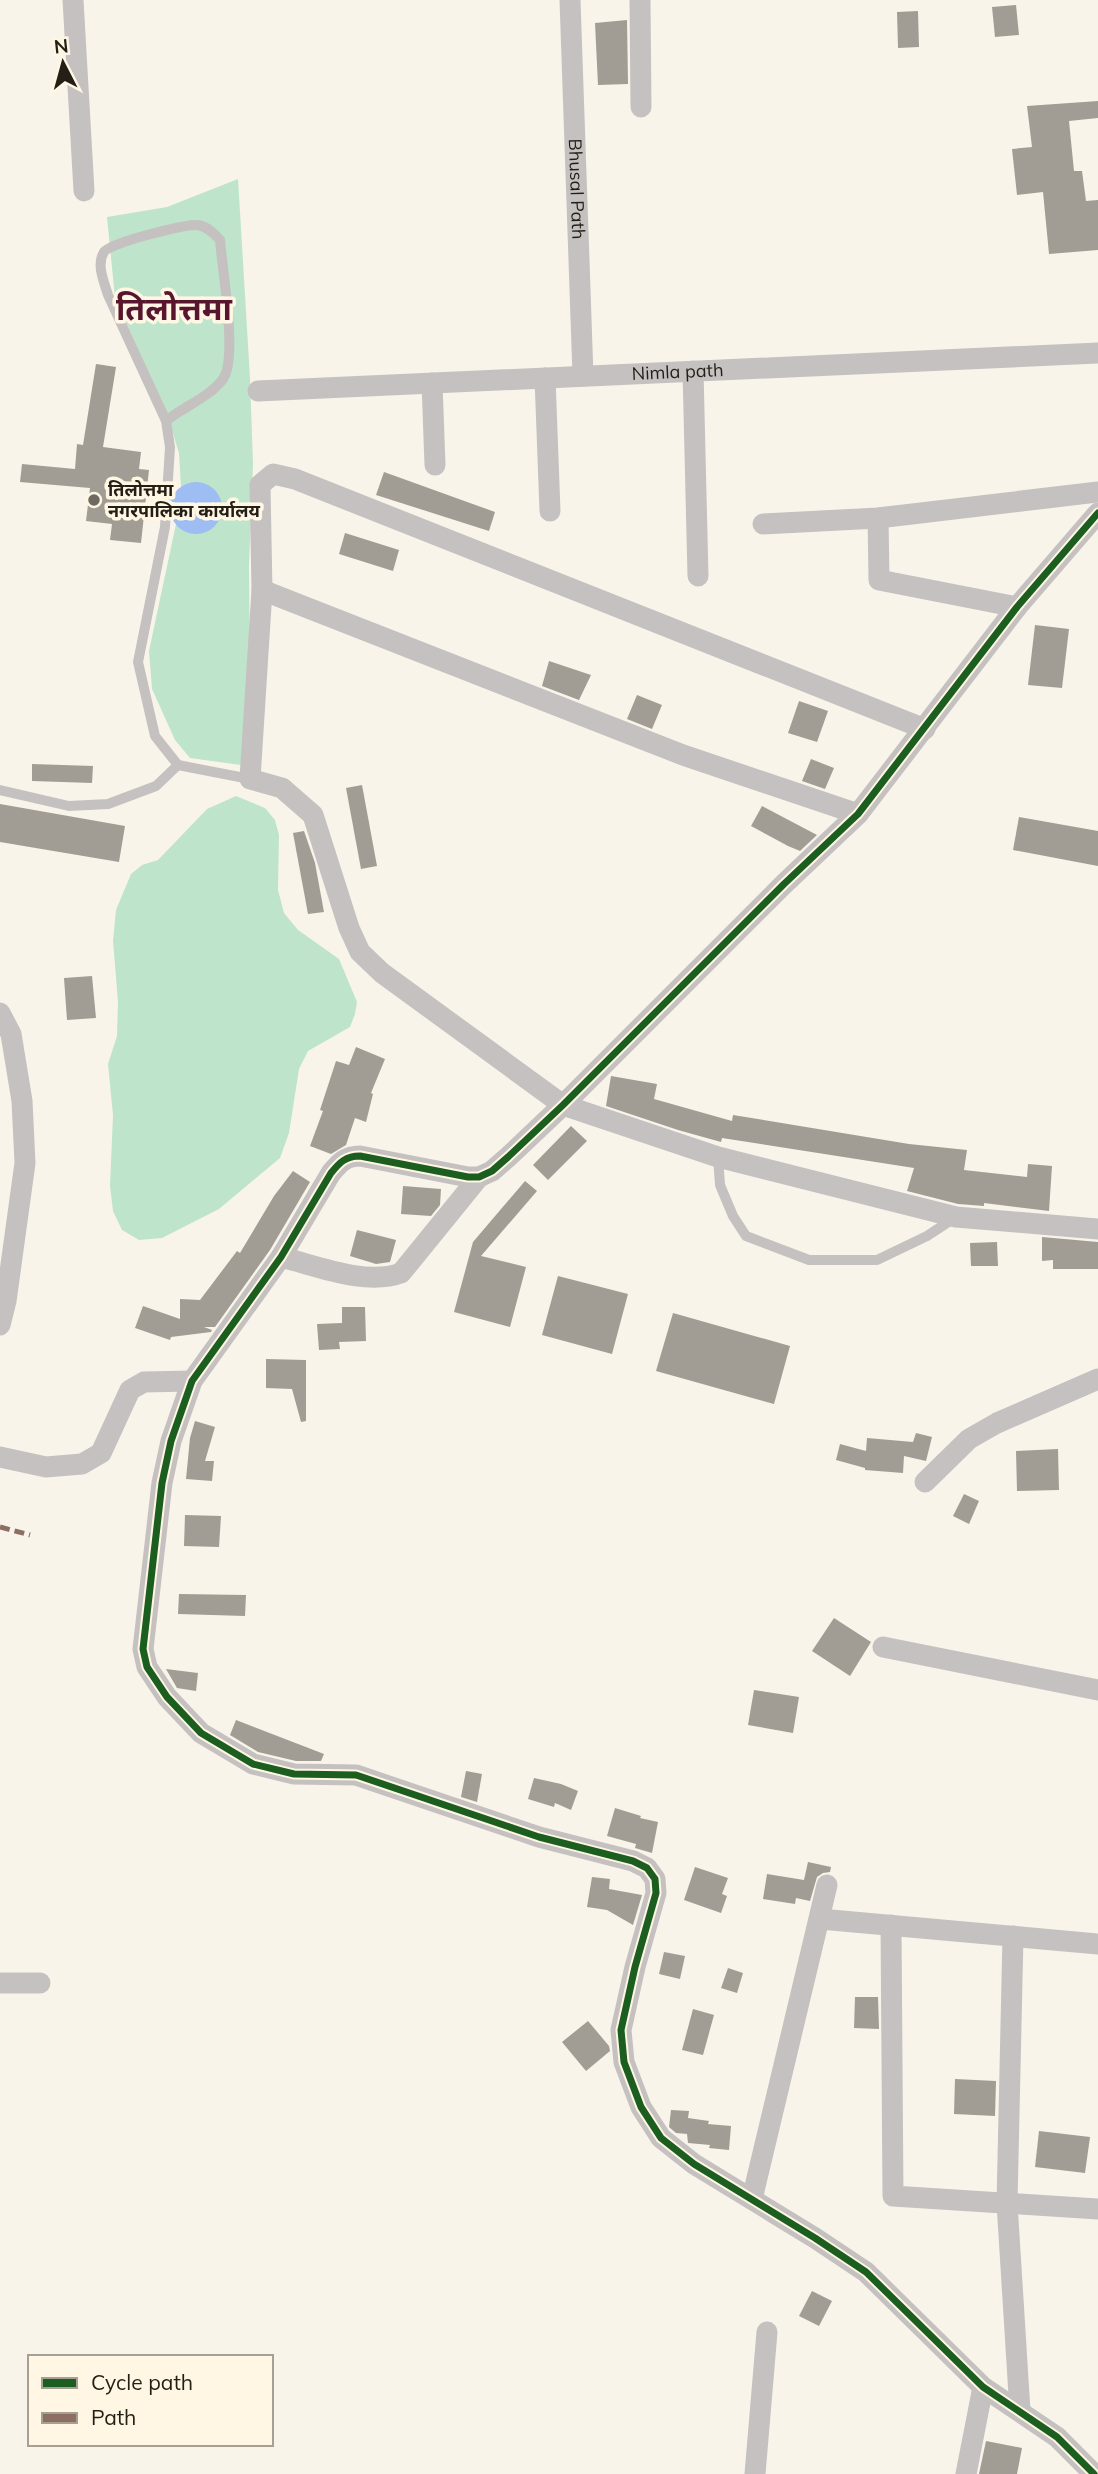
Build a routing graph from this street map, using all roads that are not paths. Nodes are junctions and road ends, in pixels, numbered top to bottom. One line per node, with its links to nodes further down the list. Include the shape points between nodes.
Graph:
1 (74, 0): 5 (street)
2 (570, 0): 8 (street, Bhusal Path)
3 (639, 0): 4 (street)
4 (641, 107)
5 (84, 191)
6 (1098, 353): 7 (street, Nimla path)
7 (693, 371): 8 (street, Nimla path); 19 (street)
8 (583, 376): 9 (street, Nimla path)
9 (545, 378): 10 (street, Nimla path); 15 (street)
10 (432, 383): 11 (street, Nimla path); 13 (street)
11 (258, 391)
12 (166, 421): 12 (lane, via 214,388 228,369 220,240 196,225 120,243 106,248 102,255 108,295); 23 (lane, via 170,447 165,527 138,662 155,736)
13 (435, 465)
14 (1098, 492): 17 (street)
15 (550, 511)
16 (1098, 513): 21 (street)
17 (878, 518): 18 (street); 21 (street, via 879,580)
18 (763, 524)
19 (698, 576)
20 (262, 590): 22 (street, via 260,485 272,474 295,479); 24 (street); 26 (street, via 682,755)
21 (1017, 607): 22 (street)
22 (925, 729): 26 (street)
23 (178, 765): 24 (lane); 25 (lane, via 156,786 108,804 69,806)
24 (250, 779): 28 (street, via 282,788 313,815 360,952 382,974)
25 (0, 790)
26 (858, 814): 28 (street)
27 (0, 1013): 34 (street, via 11,1034 22,1101 25,1163)
28 (564, 1105): 29 (street); 30 (street, via 500,1164)
29 (718, 1157): 31 (street); 31 (lane, via 720,1185 746,1236 809,1260 877,1260)
30 (479, 1177): 33 (street, via 401,1273 369,1279); 33 (street, via 351,1156 331,1172)
31 (956, 1217): 32 (street)
32 (1098, 1229)
33 (281, 1256): 36 (street)
34 (0, 1325)
35 (1098, 1379): 38 (street, via 969,1438)
36 (192, 1381): 37 (street, via 144,1382 130,1390 101,1453 82,1464 46,1467); 48 (street, via 171,1441 154,1546 143,1649 146,1667 155,1681 201,1733 253,1764 294,1774 356,1775 539,1838 647,1868 655,1879 656,1893 621,2030 624,2062 641,2107 662,2138 694,2164)
37 (0, 1457)
38 (925, 1482)
39 (883, 1647): 40 (street)
40 (1098, 1690)
41 (827, 1885): 42 (street)
42 (820, 1919): 43 (street); 48 (street)
43 (891, 1925): 44 (street); 49 (street, via 893,2196)
44 (1013, 1936): 45 (street); 49 (street)
45 (1098, 1944)
46 (0, 1983): 47 (street)
47 (40, 1983)
48 (752, 2199): 52 (street, via 866,2272)
49 (1007, 2203): 50 (street); 53 (street)
50 (1098, 2209)
51 (767, 2332): 54 (street)
52 (983, 2387): 53 (street); 55 (street)
53 (1020, 2411): 56 (street)
54 (755, 2474)
55 (966, 2474)
56 (1094, 2474)

